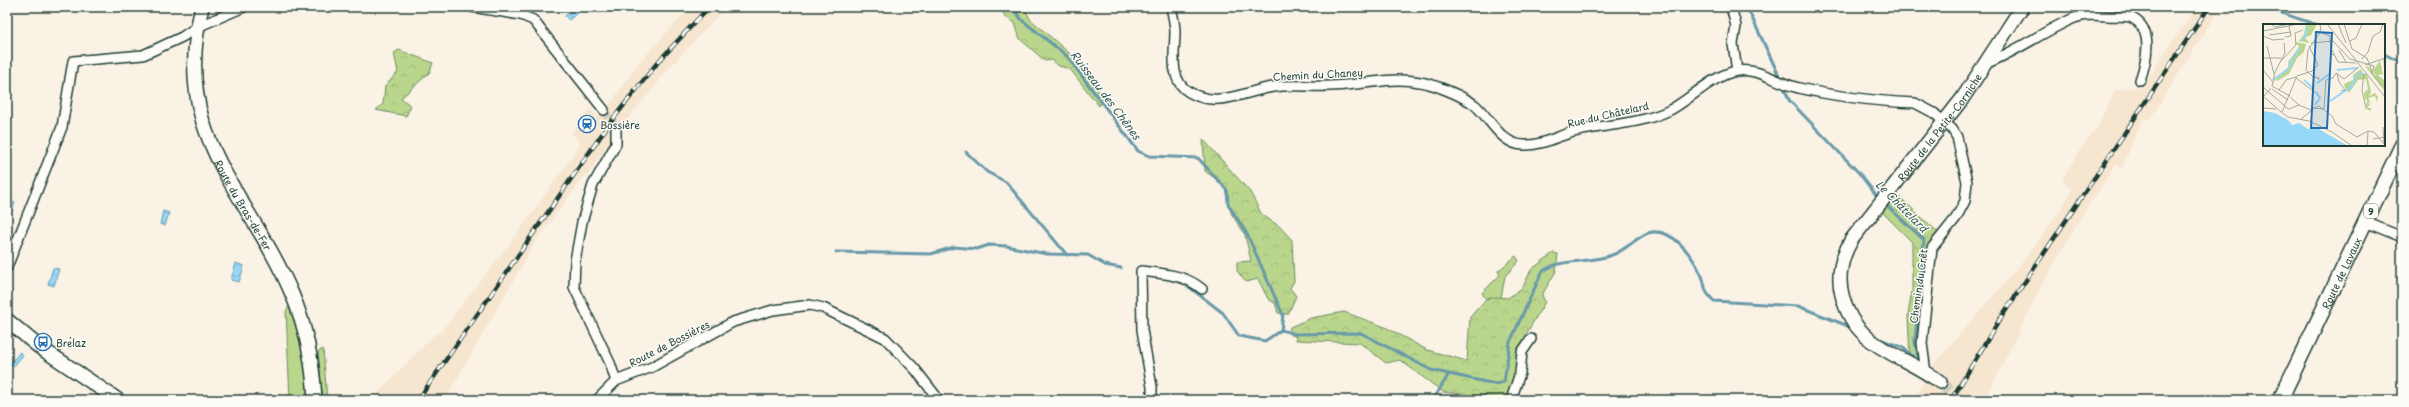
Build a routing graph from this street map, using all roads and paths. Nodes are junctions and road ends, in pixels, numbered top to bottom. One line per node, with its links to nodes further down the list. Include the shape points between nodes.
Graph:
1 (202, 7): 8 (street, Route du Bras-de-Fer)
2 (244, 7): 8 (street)
3 (472, 7): 7 (street)
4 (1171, 7): 15 (street, Chemin du Chaney, via 1175,22 1174,66 1183,87 1192,94 1227,99 1274,86 1335,86 1395,79 1420,82 1432,84 1474,105 1501,134)
5 (1731, 7): 10 (street, via 1736,26 1733,44)
6 (2022, 7): 9 (street, Route de la Petite-Corniche)
7 (522, 11): 12 (street, via 533,20)
8 (197, 27): 19 (street, via 143,56 73,61 62,127); 27 (street, Route du Bras-de-Fer, via 194,73 204,128 228,181 292,295 310,349)
9 (1985, 64): 11 (street, via 2003,58 2073,18 2091,15 2131,18 2141,27 2147,45 2147,57); 13 (street, Route de la Petite-Corniche)
10 (1737, 71): 13 (street, Rue du Châtelard, via 1754,71 1787,85 1864,101 1915,103 1934,113); 15 (street, Rue du Châtelard, via 1725,75 1669,110 1626,123 1576,131 1552,140)
11 (2140, 80)
12 (604, 110)
13 (1944, 122): 23 (street, Chemin du Crêt, via 1957,136 1967,182 1965,201 1956,218 1932,248 1922,342); 23 (street, Route de la Petite-Corniche, via 1852,239 1844,255 1840,281 1843,300 1854,324 1867,338)
14 (616, 130): 24 (street, via 616,144 593,185 582,222 575,261 574,287 605,351)
15 (1520, 145)
16 (2402, 145): 17 (main road, Route de Lavaux / 9)
17 (2365, 222): 18 (street); 32 (main road, Route de Lavaux / 9)
18 (2402, 237)
19 (7, 267)
20 (1202, 289): 30 (street, via 1194,282 1179,276 1141,271 1142,330)
21 (7, 320): 26 (street, via 38,346)
22 (1531, 339): 31 (street, via 1522,352 1520,373)
23 (1926, 373): 25 (street, Route de la Petite-Corniche)
24 (616, 381): 28 (street); 29 (street, Route de Bossières, via 652,367 733,322 773,310 810,305 823,308 885,338 915,369)
25 (1940, 382)
26 (118, 400)
27 (315, 400)
28 (596, 400)
29 (939, 400)
30 (1152, 400)
31 (1511, 400)
32 (2280, 400)

